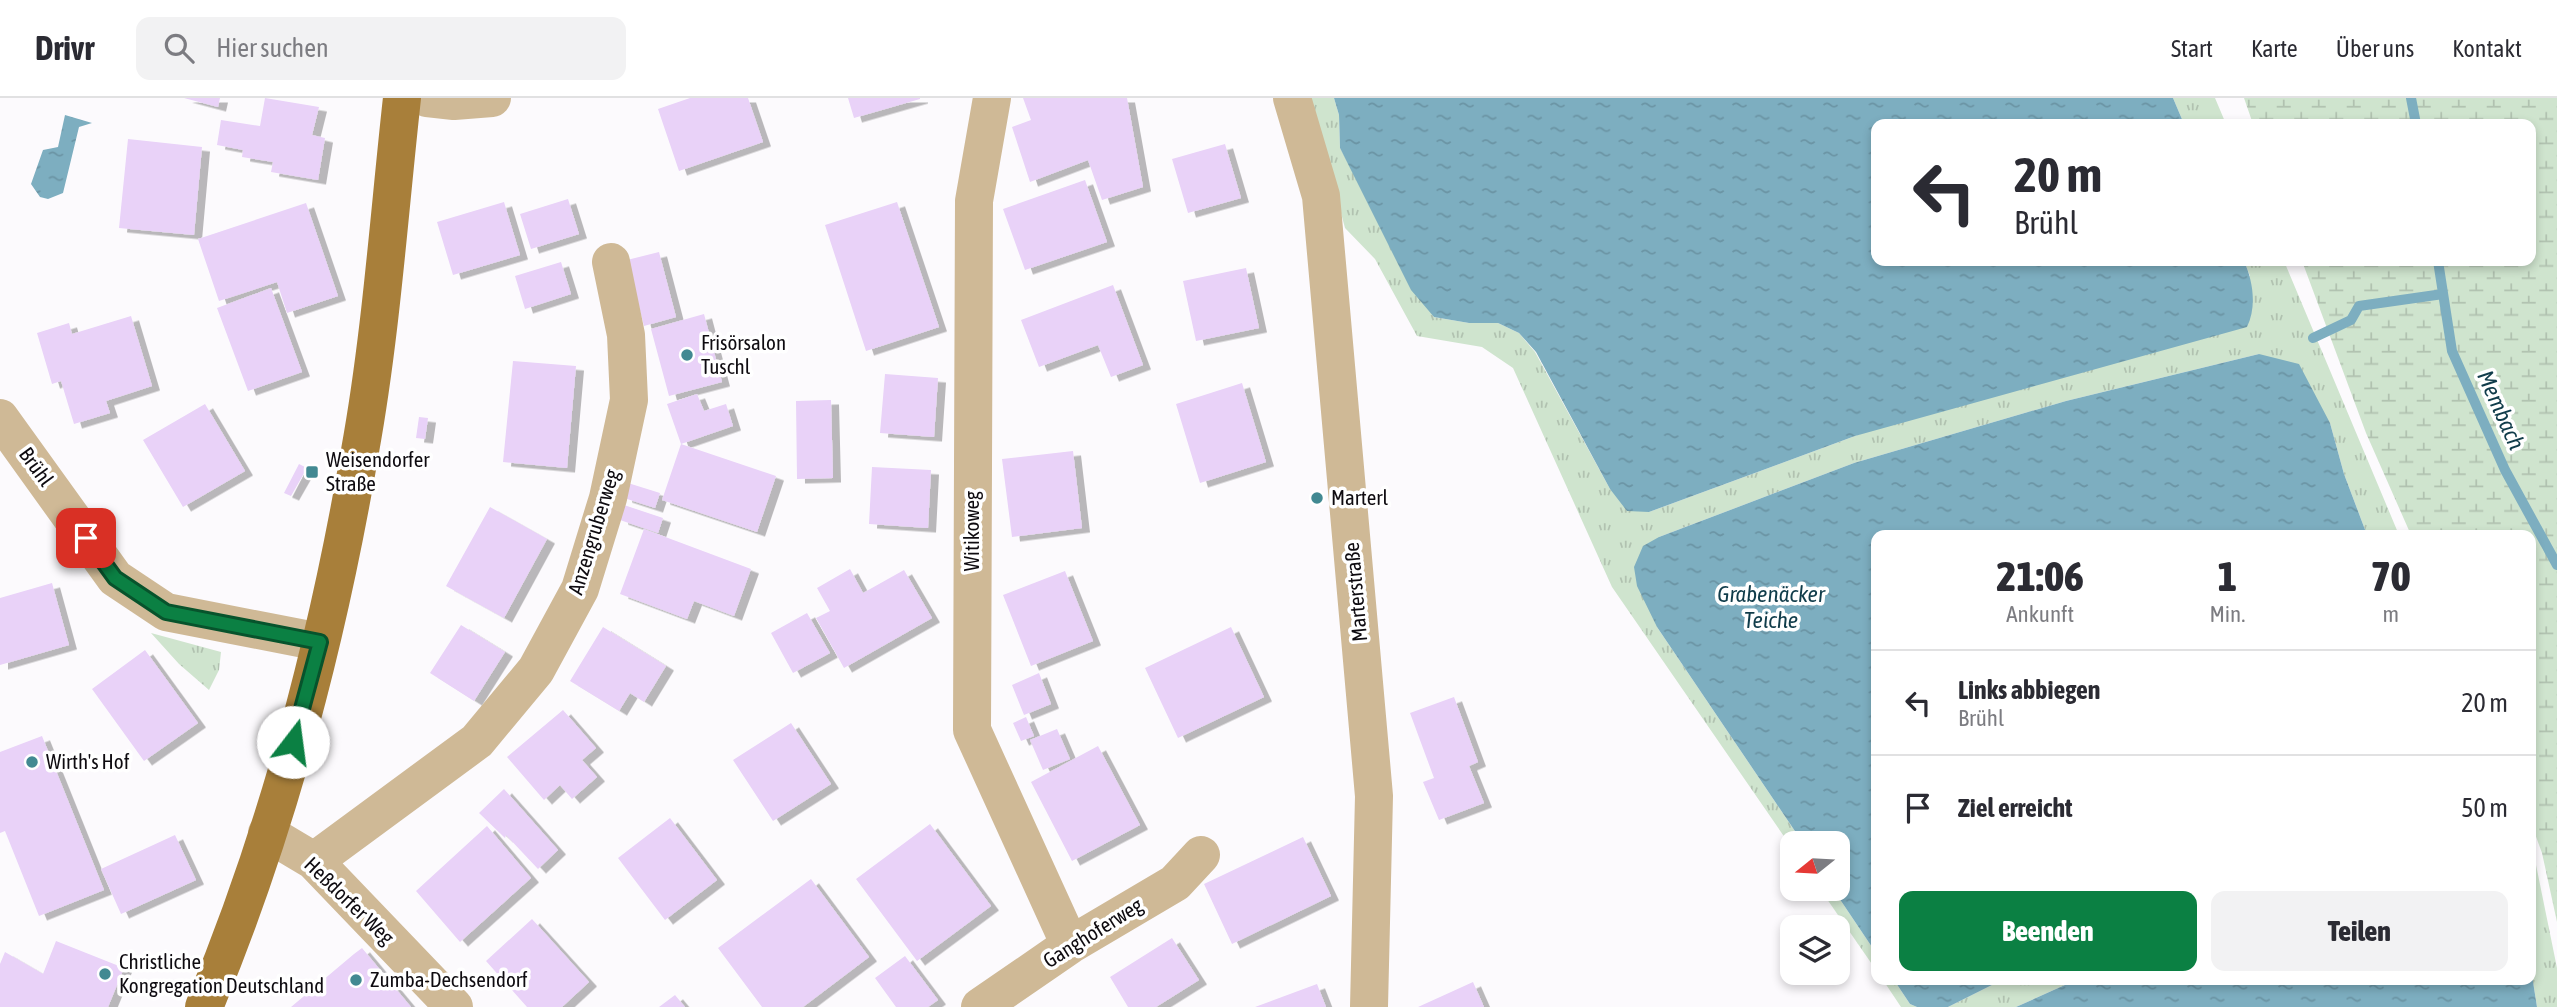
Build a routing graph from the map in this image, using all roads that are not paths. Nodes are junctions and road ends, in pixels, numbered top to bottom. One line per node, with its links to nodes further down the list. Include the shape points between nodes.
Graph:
1 (402, 98): 8 (main road, via 361,448)
2 (427, 98): 3 (street)
3 (492, 98)
4 (992, 98): 12 (street, Witikoweg, via 974,201 972,730)
5 (1292, 98): 16 (street, Marterstraße, via 1321,196 1374,796)
6 (611, 262): 11 (street, Anzengruberweg, via 626,335 629,400 608,498 580,589 536,670 477,741)
7 (0, 418): 8 (street, Brühl, via 115,578 166,612)
8 (320, 642): 9 (main road)
9 (267, 833): 11 (street, Heßdorfer Weg); 13 (main road)
10 (1201, 855): 12 (street, Ganghoferweg, via 1175,883)
11 (314, 861): 14 (street, Heßdorfer Weg)
12 (1070, 944): 15 (street, Ganghoferweg)
13 (204, 1007)
14 (454, 1007)
15 (980, 1007)
16 (1369, 1007)

